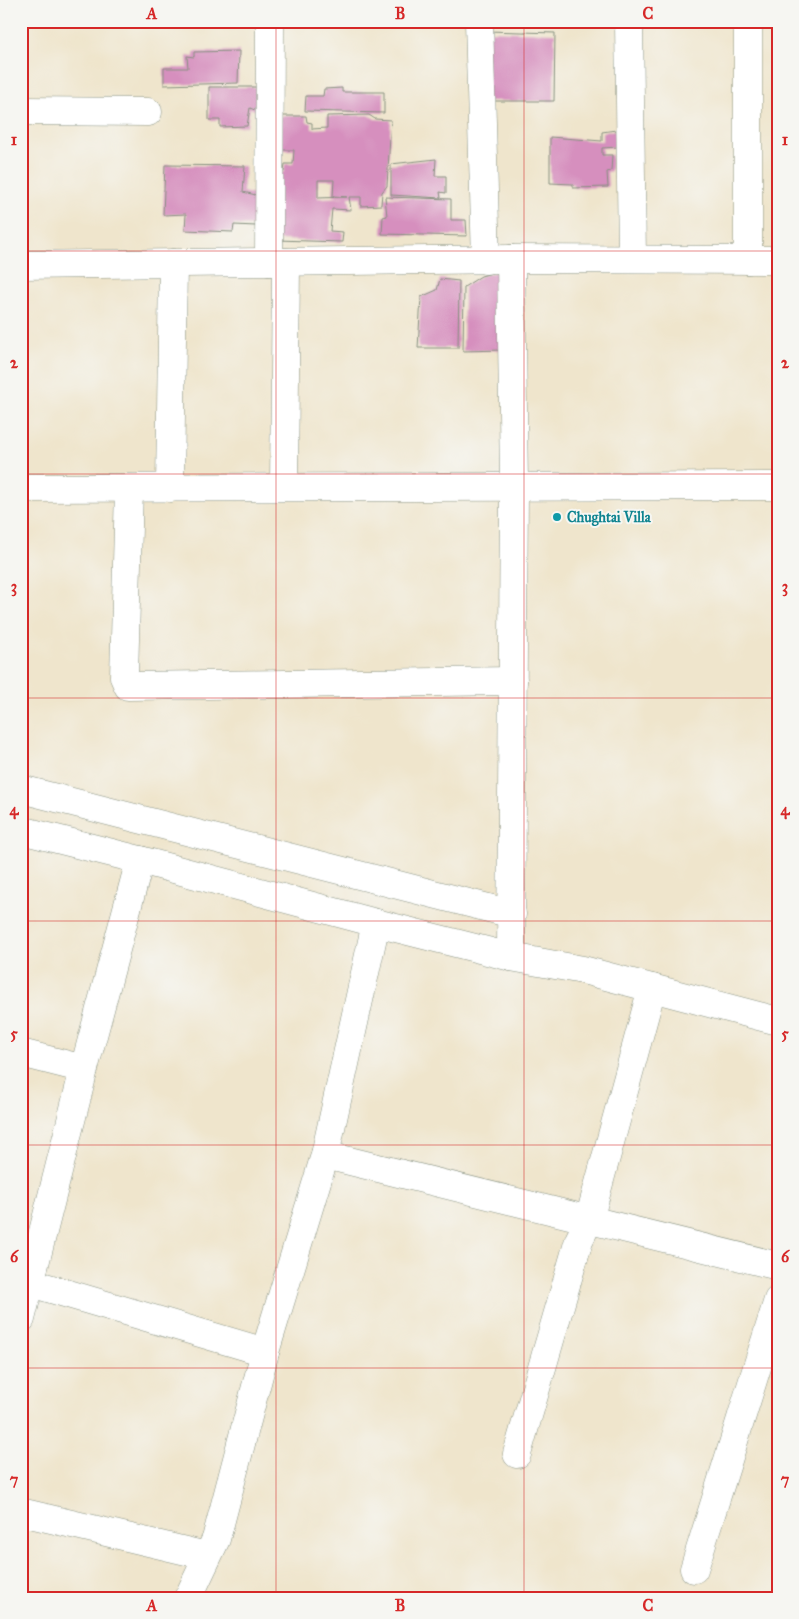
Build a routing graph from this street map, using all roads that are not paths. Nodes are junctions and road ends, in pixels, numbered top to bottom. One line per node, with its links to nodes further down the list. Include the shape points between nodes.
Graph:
1 (270, 21): 11 (street)
2 (479, 21): 8 (street)
3 (629, 21): 7 (street)
4 (748, 21): 9 (street)
5 (21, 111): 6 (street)
6 (148, 112)
7 (632, 259): 8 (street); 9 (street)
8 (499, 260): 11 (street); 14 (street)
9 (748, 260): 10 (street)
10 (778, 260)
11 (277, 262): 12 (street); 16 (street)
12 (173, 264): 13 (street); 19 (street)
13 (21, 265)
14 (514, 486): 15 (street); 16 (street); 20 (street)
15 (778, 486)
16 (284, 487): 19 (street)
17 (21, 488): 18 (street)
18 (129, 488): 19 (street); 20 (street, via 124,676 128,686)
19 (170, 488)
20 (513, 681): 24 (street)
21 (21, 789): 24 (street)
22 (21, 830): 23 (street)
23 (140, 860): 25 (street); 30 (street)
24 (512, 914): 26 (street)
25 (376, 923): 26 (street); 31 (street)
26 (511, 957): 27 (street, via 583,970)
27 (652, 988): 28 (street); 32 (street)
28 (778, 1021)
29 (21, 1053): 30 (street)
30 (84, 1069): 34 (street)
31 (325, 1155): 32 (street); 37 (street)
32 (589, 1220): 33 (street); 38 (street, via 579,1240)
33 (778, 1266)
34 (26, 1281): 36 (street); 37 (street)
35 (778, 1300): 41 (street)
36 (21, 1319)
37 (265, 1352): 40 (street, via 216,1539)
38 (517, 1454)
39 (21, 1512): 40 (street)
40 (207, 1556): 42 (street)
41 (694, 1569)
42 (188, 1598)

